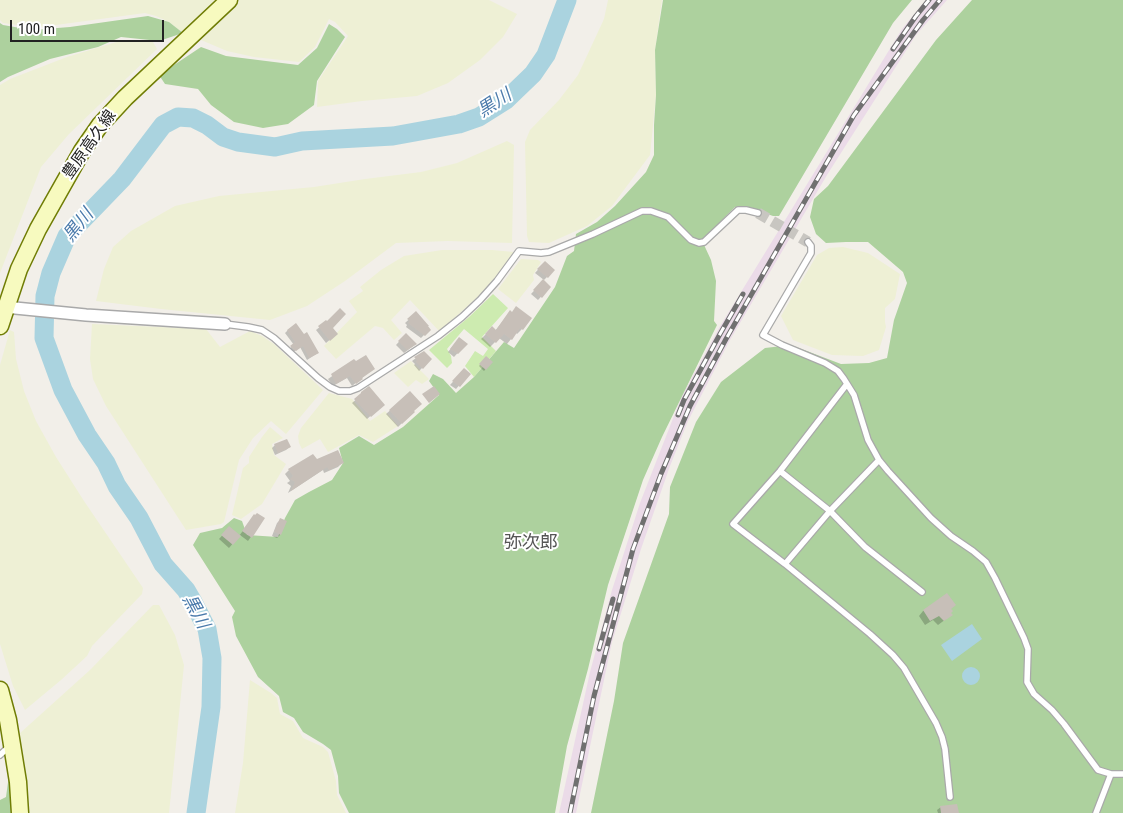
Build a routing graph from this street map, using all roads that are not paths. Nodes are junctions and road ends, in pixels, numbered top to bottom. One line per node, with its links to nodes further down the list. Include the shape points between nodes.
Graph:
1 (230, 0): 4 (main road, 豊原高久線, via 100,125 38,228)
2 (758, 213): 5 (lane, via 738,210 699,244 668,217 652,211 642,212 549,252 519,251 486,294 462,317 438,336 350,391 330,387 262,330)
3 (808, 242): 7 (lane, via 811,253 763,335 825,362 838,371)
4 (5, 307): 5 (street); 6 (main road, 豊原高久線)
5 (225, 324)
6 (0, 326)
7 (847, 384): 8 (lane); 9 (lane)
8 (879, 460): 10 (lane); 15 (lane, via 930,518 986,562 1028,649 1028,682 1034,694 1064,724 1098,770)
9 (780, 471): 10 (lane); 11 (lane, via 733,524)
10 (830, 511): 11 (lane); 12 (lane, via 865,547)
11 (785, 564): 17 (lane, via 870,634 904,668 942,737)
12 (922, 592)
13 (0, 690): 14 (main road, via 8,720)
14 (6, 750): 18 (main road, via 18,782)
15 (1111, 774): 16 (lane); 19 (lane)
16 (1123, 774)
17 (950, 798)
18 (20, 813)
19 (1096, 813)

